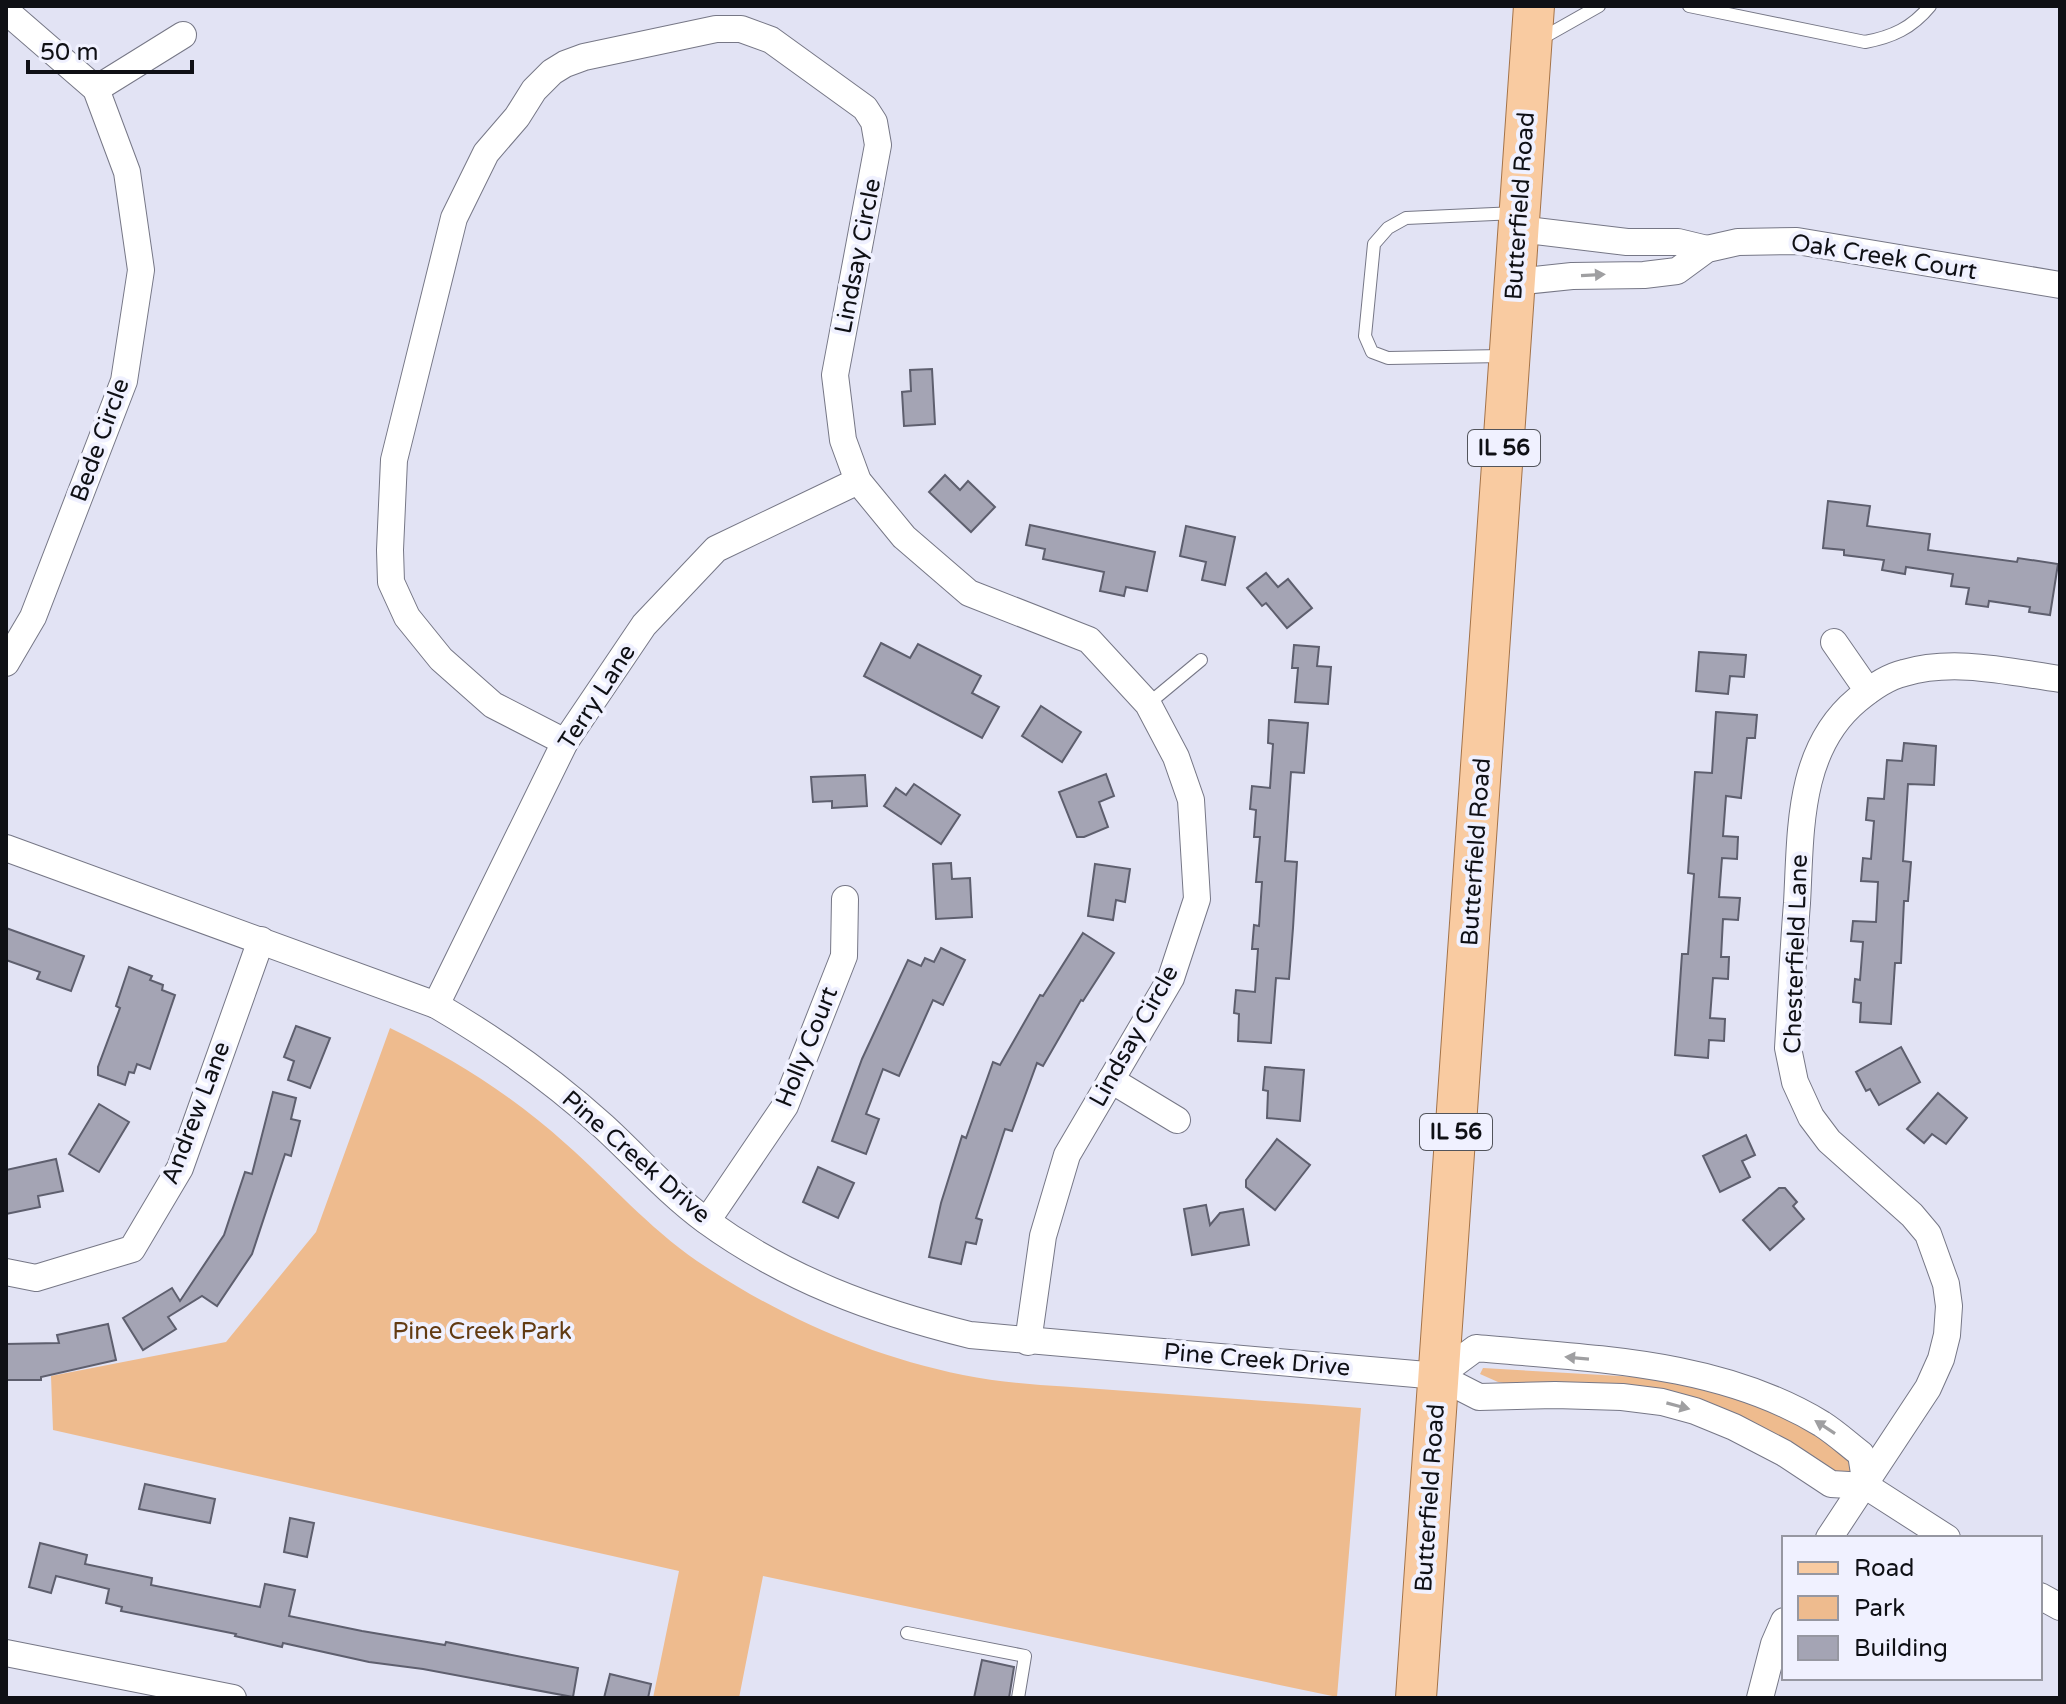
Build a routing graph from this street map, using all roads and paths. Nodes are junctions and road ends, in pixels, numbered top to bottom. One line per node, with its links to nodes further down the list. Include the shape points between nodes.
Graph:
1 (1599, 6): 6 (lane)
2 (1689, 6): 4 (lane)
3 (1930, 6): 4 (lane, via 1906,29 1865,42)
4 (1713, 7)
5 (6, 11): 8 (street, Bede Circle)
6 (1532, 25): 9 (main road, Butterfield Road / IL 56)
7 (183, 35): 8 (street)
8 (96, 89): 17 (street, Bede Circle, via 127,172 141,270 129,353 124,381 33,617)
9 (1519, 221): 10 (street, Oak Creek Court, via 1627,242 1678,242); 11 (main road, Butterfield Road / IL 56); 13 (lane, via 1406,218 1388,228 1374,244 1365,336 1372,352 1388,358)
10 (1707, 249): 11 (street, Oak Creek Court, one-way to 10, via 1677,271); 12 (street, Oak Creek Court, via 1738,242 1797,241)
11 (1515, 282): 13 (main road, Butterfield Road / IL 56)
12 (2060, 285)
13 (1510, 356): 31 (main road, Butterfield Road / IL 56)
14 (858, 481): 20 (street, Lindsay Circle, via 904,537 969,593 1089,640); 21 (street, Terry Lane, via 716,549 644,625); 21 (street, Lindsay Circle, via 843,440 835,375 878,145 865,108 771,40 741,29 611,50 552,72 486,153 454,218 394,460 390,550 391,582 407,617 441,659 493,705)
15 (1834, 642): 19 (street)
16 (1201, 660): 20 (lane)
17 (6, 663)
18 (2060, 679): 19 (street, Chesterfield Lane, via 1949,666 1902,673)
19 (1868, 691): 32 (street, Chesterfield Lane, via 1831,729 1807,781 1788,1048 1795,1082 1829,1141 1928,1234 1949,1306 1941,1359 1928,1388)
20 (1148, 704): 26 (street, Lindsay Circle, via 1191,800 1197,899 1171,978)
21 (565, 742): 25 (street, Terry Lane)
22 (6, 848): 24 (street, Pine Creek Drive)
23 (845, 899): 28 (street, Holly Court, via 844,956 785,1106)
24 (261, 940): 25 (street, Pine Creek Drive); 29 (street, Andrew Lane, via 180,1168 132,1249 36,1278)
25 (436, 1005): 28 (street, Pine Creek Drive, via 535,1067)
26 (1111, 1080): 27 (street); 30 (street, Lindsay Circle, via 1067,1155 1043,1236)
27 (1177, 1120)
28 (707, 1221): 30 (street, Pine Creek Drive, via 800,1278 853,1302 970,1335)
29 (6, 1272)
30 (1028, 1342): 31 (street, Pine Creek Drive)
31 (1438, 1376): 32 (street, Pine Creek Drive, one-way to 32, via 1479,1397 1555,1395 1662,1402 1734,1427 1831,1484); 32 (street, one-way to 31, via 1861,1454 1822,1424 1731,1384 1675,1369 1476,1348); 43 (main road, Butterfield Road / IL 56)
32 (1866, 1486): 33 (street, Chesterfield Lane); 34 (street, Pine Creek Drive)
33 (1830, 1536)
34 (1944, 1536)
35 (2042, 1597): 36 (street)
36 (2060, 1607)
37 (1782, 1626): 44 (street)
38 (907, 1633): 42 (lane, via 1025,1656)
39 (6, 1653): 40 (street)
40 (195, 1695): 41 (street)
41 (233, 1698)
42 (1018, 1698)
43 (1416, 1698)
44 (1760, 1698)

